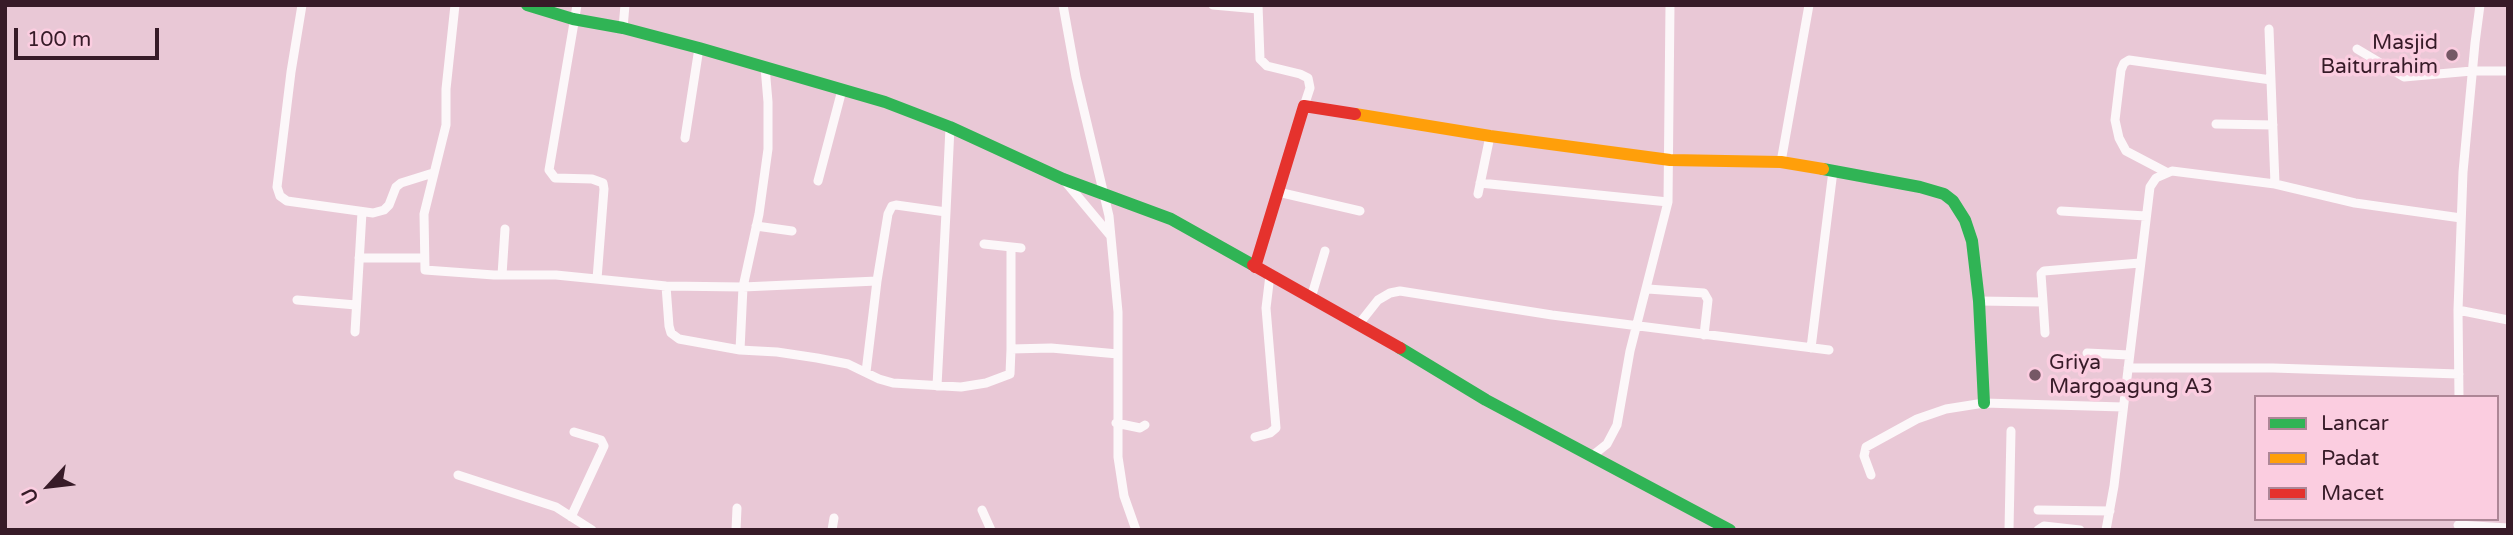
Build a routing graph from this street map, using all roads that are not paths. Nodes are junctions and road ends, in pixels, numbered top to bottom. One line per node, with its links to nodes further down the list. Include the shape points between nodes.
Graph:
1 (302, 5): 43 (street, via 276,187 287,201)
2 (455, 5): 32 (street, via 446,125)
3 (527, 5): 12 (street)
4 (577, 5): 12 (street)
5 (625, 5): 13 (street)
6 (1063, 5): 37 (street)
7 (1213, 5): 11 (street)
8 (1670, 5): 28 (street)
9 (1809, 5): 29 (street)
10 (2480, 5): 18 (street)
11 (1258, 7): 22 (street, via 1260,59 1267,66 1308,78)
12 (573, 19): 13 (street); 59 (street, via 549,170 555,178 603,183)
13 (623, 28): 15 (street)
14 (2269, 29): 20 (street)
15 (699, 48): 17 (street); 27 (street)
16 (2357, 49): 18 (street, via 2404,78)
17 (765, 67): 21 (street); 47 (street, via 768,149)
18 (2472, 71): 19 (street); 46 (street)
19 (2508, 71)
20 (2271, 80): 24 (street); 31 (street, via 2129,60 2124,64 2115,120 2119,138 2126,151)
21 (842, 90): 25 (street); 34 (street)
22 (1304, 106): 26 (street); 38 (street)
23 (2216, 124): 24 (street)
24 (2273, 125): 36 (street)
25 (950, 127): 33 (street); 44 (street)
26 (1490, 136): 28 (street); 35 (street)
27 (685, 138)
28 (1670, 160): 29 (street); 40 (street)
29 (1781, 162): 30 (street)
30 (1833, 171): 66 (street, via 1920,187 1953,201 1972,242); 76 (street)
31 (2166, 172): 36 (street); 45 (street, via 2150,187)
32 (433, 173): 43 (street, via 401,183 384,210); 54 (street, via 424,214)
33 (1063, 179): 37 (street); 50 (street)
34 (818, 181)
35 (1480, 183): 39 (street); 40 (street)
36 (2275, 184): 46 (street, via 2355,203)
37 (1104, 192): 50 (street); 56 (street, via 1171,219)
38 (1278, 192): 41 (street); 56 (street)
39 (1478, 194)
40 (1668, 202): 63 (street)
41 (1360, 211)
42 (2061, 211): 45 (street)
43 (362, 212): 53 (street)
44 (946, 212): 60 (street, via 892,206); 86 (street)
45 (2146, 216): 55 (street)
46 (2461, 218): 69 (street)
47 (756, 226): 49 (street); 62 (street)
48 (505, 229): 57 (street)
49 (792, 231)
50 (1110, 235): 81 (street)
51 (984, 244): 77 (street, via 1016,248)
52 (1325, 251): 64 (street)
53 (359, 257): 54 (street); 68 (street)
54 (424, 258): 57 (street, via 425,270)
55 (2140, 263): 67 (street, via 2044,271); 82 (street)
56 (1255, 267): 58 (street)
57 (502, 275): 59 (street)
58 (1270, 275): 64 (street); 94 (street, via 1266,308 1276,428)
59 (597, 279): 61 (street)
60 (877, 281): 62 (street); 84 (street)
61 (666, 286): 62 (street); 78 (street, via 666,313 674,336)
62 (743, 287): 78 (street)
63 (1648, 289): 72 (street); 75 (street, via 1705,295)
64 (1311, 298): 71 (street)
65 (298, 300): 68 (street)
66 (1979, 301): 67 (street); 88 (street)
67 (2042, 302): 74 (street)
68 (356, 305): 73 (street)
69 (2458, 310): 70 (street); 85 (street)
70 (2508, 320)
71 (1359, 324): 72 (street, via 1378,300 1401,291); 95 (street, via 1486,400)
72 (1638, 327): 75 (street); 95 (street, via 1617,425)
73 (355, 332)
74 (2045, 333)
75 (1704, 335): 76 (street)
76 (1811, 348): 79 (street)
77 (1011, 349): 81 (street); 86 (street, via 1010,374 986,383)
78 (740, 350): 84 (street, via 817,358)
79 (1829, 350)
80 (2087, 353): 82 (street)
81 (1118, 354): 90 (street)
82 (2129, 355): 83 (street)
83 (2128, 368): 85 (street); 89 (street)
84 (866, 372): 86 (street, via 886,382)
85 (2459, 374): 87 (street)
86 (937, 386)
87 (2459, 395)
88 (1984, 403): 89 (street); 97 (street, via 1917,419 1873,442 1864,456)
89 (2123, 407): 101 (street)
90 (1116, 423): 91 (street); 110 (street, via 1119,471)
91 (1145, 425)
92 (2011, 431): 112 (street)
93 (574, 432): 102 (street, via 601,440 604,446)
94 (1255, 437)
95 (1598, 455): 111 (street)
96 (458, 475): 102 (street, via 556,507)
97 (1871, 475)
98 (737, 508): 107 (street)
99 (982, 510): 109 (street)
100 (2038, 510): 101 (street)
101 (2110, 510): 115 (street)
102 (571, 517): 106 (street)
103 (834, 518): 108 (street)
104 (2458, 525): 105 (street)
105 (2508, 528)
106 (592, 530)
107 (736, 530)
108 (832, 530)
109 (991, 530)
110 (1136, 530)
111 (1730, 530)
112 (2009, 530)
113 (2038, 530): 114 (street, via 2044,526)
114 (2080, 530)
115 (2106, 530)

